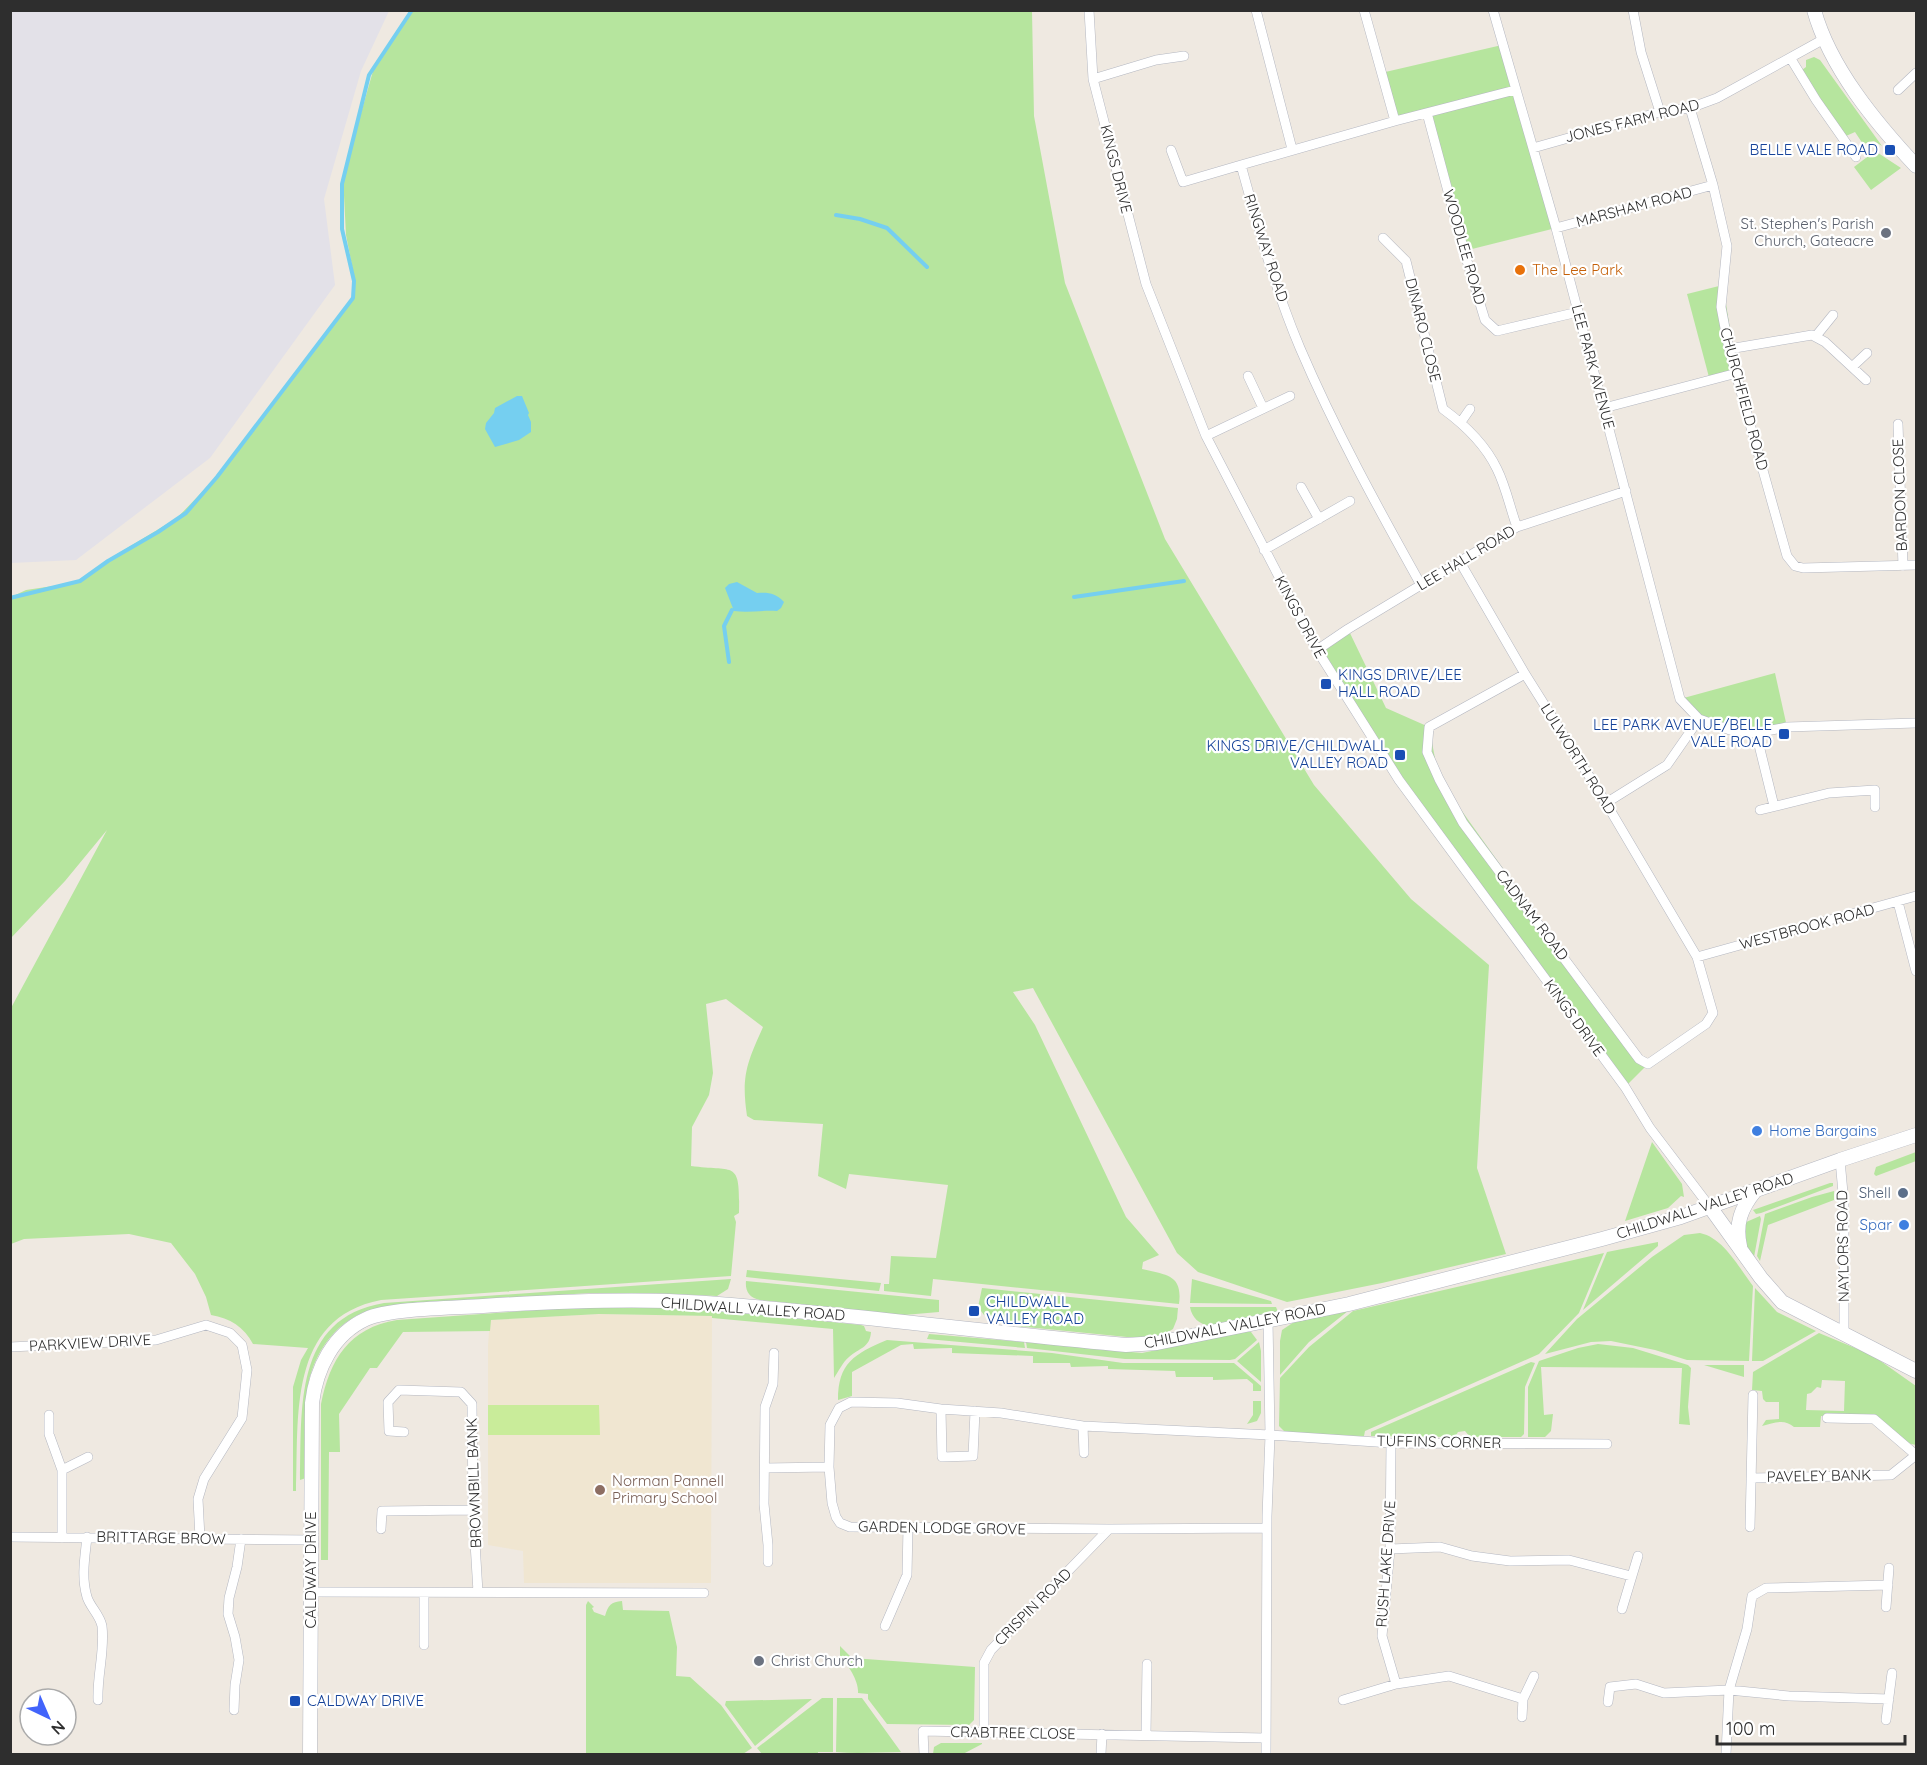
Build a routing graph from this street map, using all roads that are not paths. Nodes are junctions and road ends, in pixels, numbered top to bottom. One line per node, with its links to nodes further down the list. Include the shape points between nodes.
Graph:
1 (1089, 10): 11 (street, KINGS DRIVE)
2 (1256, 10): 19 (street)
3 (1364, 10): 17 (street)
4 (1493, 10): 12 (street, LEE PARK AVENUE)
5 (1633, 10): 15 (street, via 1641,52)
6 (1814, 10): 7 (main road)
7 (1824, 39): 9 (street, JONES FARM ROAD); 23 (main road, via 1848,81)
8 (1184, 56): 11 (street)
9 (1791, 59): 14 (street, JONES FARM ROAD); 21 (street)
10 (1917, 74): 13 (street)
11 (1093, 79): 42 (street, KINGS DRIVE, via 1146,284)
12 (1515, 90): 16 (street); 18 (street, LEE PARK AVENUE)
13 (1898, 90)
14 (1690, 108): 15 (street, JONES FARM ROAD); 24 (street, CHURCHFIELD ROAD)
15 (1660, 112): 18 (street, JONES FARM ROAD)
16 (1427, 113): 17 (street); 27 (street, WOODLEE ROAD, via 1485,320 1497,331)
17 (1395, 121): 19 (street)
18 (1533, 147): 25 (street, LEE PARK AVENUE)
19 (1292, 149): 22 (street)
20 (1171, 150): 22 (street, via 1183,182)
21 (1856, 157)
22 (1241, 165): 52 (street, RINGWAY ROAD, via 1265,252 1299,347 1374,502)
23 (1917, 166)
24 (1713, 185): 25 (street, MARSHAM ROAD); 30 (street, CHURCHFIELD ROAD, via 1726,246 1721,307)
25 (1556, 228): 27 (street, LEE PARK AVENUE)
26 (1383, 238): 40 (street, DINARO CLOSE, via 1406,261 1443,409)
27 (1578, 312): 38 (street, LEE PARK AVENUE)
28 (1833, 315): 29 (street)
29 (1816, 336): 30 (street, via 1800,335); 32 (street)
30 (1729, 349): 33 (street, CHURCHFIELD ROAD)
31 (1867, 353): 32 (street)
32 (1852, 367): 35 (street)
33 (1737, 373): 38 (street); 51 (street, CHURCHFIELD ROAD, via 1790,561 1811,569)
34 (1248, 376): 37 (street)
35 (1866, 380)
36 (1290, 396): 37 (street)
37 (1263, 408): 42 (street)
38 (1604, 408): 44 (street, LEE PARK AVENUE)
39 (1470, 409): 40 (street)
40 (1461, 422): 47 (street, DINARO CLOSE, via 1497,470)
41 (1898, 424): 51 (street, BARDON CLOSE)
42 (1206, 436): 48 (street, KINGS DRIVE)
43 (1300, 488): 46 (street)
44 (1626, 491): 47 (street, LEE HALL ROAD); 55 (street, LEE PARK AVENUE, via 1680,699)
45 (1350, 501): 46 (street)
46 (1318, 519): 48 (street)
47 (1517, 527): 49 (street, LEE HALL ROAD)
48 (1264, 550): 53 (street, KINGS DRIVE)
49 (1460, 562): 52 (street, LEE HALL ROAD); 54 (street, LULWORTH ROAD)
50 (1917, 565): 51 (street, CHURCHFIELD ROAD)
51 (1903, 566)
52 (1420, 585): 53 (street, LEE HALL ROAD)
53 (1317, 650): 69 (street, KINGS DRIVE, via 1399,780)
54 (1525, 674): 58 (street, LULWORTH ROAD); 64 (street, CADNAM ROAD, via 1429,726 1427,752 1463,823 1639,1059 1648,1064 1706,1024 1713,1013)
55 (1699, 719): 57 (street, LEE PARK AVENUE, via 1730,730); 58 (street, via 1667,765)
56 (1917, 723): 57 (street, LEE PARK AVENUE, via 1787,727)
57 (1756, 733): 59 (street)
58 (1606, 803): 64 (street, LULWORTH ROAD)
59 (1774, 806): 60 (street, via 1828,793 1875,790); 61 (street)
60 (1875, 807)
61 (1760, 810)
62 (1917, 896): 63 (street, WESTBROOK ROAD)
63 (1898, 902): 64 (street, WESTBROOK ROAD); 65 (street)
64 (1697, 957)
65 (1917, 971)
66 (1917, 1135): 67 (main road, CHILDWALL VALLEY ROAD)
67 (1840, 1160): 68 (main road, CHILDWALL VALLEY ROAD); 72 (street, NAYLORS ROAD)
68 (1755, 1191): 69 (main road, CHILDWALL VALLEY ROAD); 70 (main road, via 1738,1222)
69 (1710, 1207): 70 (main road); 71 (main road, CHILDWALL VALLEY ROAD, via 1410,1289)
70 (1741, 1250): 72 (main road, via 1782,1302)
71 (1268, 1320): 76 (main road, CHILDWALL VALLEY ROAD, via 1157,1343 1126,1345 715,1304 601,1300 480,1306 368,1318 339,1338); 84 (street)
72 (1844, 1332): 75 (main road)
73 (10, 1347): 103 (street, PARKVIEW DRIVE, via 156,1340 206,1325 230,1332 242,1345 247,1370 242,1418 204,1479 198,1498)
74 (774, 1353): 91 (street, via 773,1384 765,1407)
75 (1917, 1371)
76 (314, 1385): 105 (main road, CALDWAY DRIVE)
77 (1753, 1395): 93 (street)
78 (940, 1409): 79 (street, GARDEN LODGE GROVE); 79 (street, via 942,1456 973,1456); 90 (street, GARDEN LODGE GROVE, via 851,1402 839,1408 830,1425)
79 (975, 1411): 82 (street, GARDEN LODGE GROVE)
80 (49, 1415): 92 (street, via 49,1434)
81 (1827, 1418): 88 (street, PAVELEY BANK, via 1874,1419)
82 (1083, 1426): 84 (street, GARDEN LODGE GROVE); 87 (street)
83 (404, 1432): 94 (street, BROWNBILL BANK, via 389,1431 388,1402 399,1390 462,1392 472,1404)
84 (1270, 1435): 85 (street, TUFFINS CORNER); 97 (street)
85 (1391, 1443): 86 (street, TUFFINS CORNER); 106 (street, RUSH LAKE DRIVE)
86 (1608, 1444)
87 (1084, 1453)
88 (1916, 1455): 93 (street, PAVELEY BANK, via 1891,1475)
89 (88, 1457): 92 (street)
90 (830, 1467): 91 (street); 95 (street, GARDEN LODGE GROVE, via 832,1503 840,1523 850,1527)
91 (765, 1468): 108 (street)
92 (62, 1470): 102 (street)
93 (1751, 1478): 96 (street)
94 (473, 1510): 98 (street, via 382,1511); 113 (street, BROWNBILL BANK)
95 (908, 1527): 99 (street, GARDEN LODGE GROVE); 118 (street, via 907,1575)
96 (1750, 1527)
97 (1267, 1528): 99 (street, GARDEN LODGE GROVE); 136 (street)
98 (381, 1529)
99 (1109, 1529): 133 (street, CRISPIN ROAD, via 991,1650 984,1663)
100 (87, 1537): 102 (street, BRITTARGE BROW); 103 (street, BRITTARGE BROW); 127 (street, via 83,1579 87,1599 101,1622 104,1642)
101 (10, 1538): 102 (street, BRITTARGE BROW)
102 (62, 1538)
103 (200, 1538): 104 (street, BRITTARGE BROW)
104 (241, 1539): 105 (street, BRITTARGE BROW); 130 (street, via 228,1598 239,1659)
105 (312, 1540): 112 (main road, CALDWAY DRIVE)
106 (1390, 1550): 110 (street, via 1440,1547 1510,1561 1569,1560); 123 (street, RUSH LAKE DRIVE, via 1382,1636)
107 (1638, 1557): 110 (street)
108 (768, 1562)
109 (1889, 1568): 111 (street)
110 (1631, 1576): 117 (street)
111 (1888, 1585): 116 (street); 124 (street, via 1766,1588 1752,1596)
112 (311, 1592): 114 (street); 137 (main road, CALDWAY DRIVE)
113 (478, 1592): 114 (street); 115 (street)
114 (424, 1593): 119 (street)
115 (704, 1593)
116 (1886, 1607)
117 (1622, 1609)
118 (885, 1626)
119 (424, 1646)
120 (1147, 1664): 135 (street)
121 (1893, 1673): 126 (street)
122 (1534, 1676): 125 (street)
123 (1396, 1684): 125 (street, via 1449,1676); 128 (street)
124 (1730, 1690): 126 (street); 129 (street, via 1664,1693 1636,1684 1610,1687); 141 (street)
125 (1523, 1699): 131 (street)
126 (1889, 1699): 132 (street)
127 (98, 1700)
128 (1343, 1700)
129 (1608, 1702)
130 (234, 1710)
131 (1522, 1717)
132 (1886, 1720)
133 (984, 1733): 134 (street, CRABTREE CLOSE); 138 (street, CRABTREE CLOSE, via 924,1731)
134 (1102, 1734): 135 (street, CRABTREE CLOSE); 139 (street)
135 (1146, 1735): 136 (street, CRABTREE CLOSE)
136 (1265, 1738): 140 (street)
137 (310, 1755)
138 (924, 1755)
139 (1101, 1755)
140 (1266, 1755)
141 (1726, 1755)

